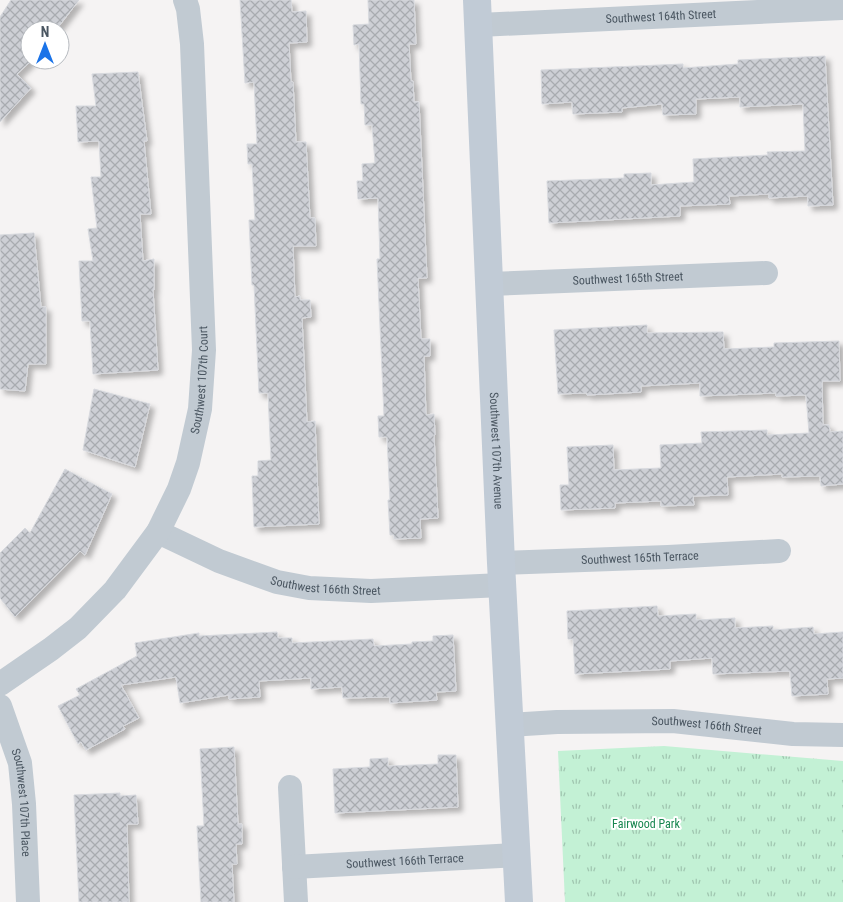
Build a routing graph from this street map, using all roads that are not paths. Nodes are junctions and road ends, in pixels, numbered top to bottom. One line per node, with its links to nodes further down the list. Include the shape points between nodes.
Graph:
1 (185, 0): 6 (street, Southwest 107th Court, via 192,44 203,378 188,464)
2 (843, 8): 3 (street, Southwest 164th Street)
3 (478, 12): 5 (street, Southwest 107th Avenue)
4 (766, 273): 5 (street, Southwest 165th Street)
5 (489, 284): 8 (street, Southwest 107th Avenue)
6 (158, 532): 8 (street, Southwest 166th Street, via 219,561 277,582 309,588 371,591); 9 (street, Southwest 107th Court, via 98,608 51,649)
7 (779, 551): 8 (street, Southwest 165th Terrace, via 668,557)
8 (502, 574): 11 (street, Southwest 107th Avenue)
9 (0, 684)
10 (0, 706): 16 (street, Southwest 107th Place, via 20,763)
11 (509, 725): 12 (street, Southwest 166th Street, via 674,721 794,734); 14 (street, Southwest 107th Avenue)
12 (843, 735)
13 (290, 787): 15 (street)
14 (516, 855): 15 (street, Southwest 166th Terrace); 18 (street, Southwest 107th Avenue)
15 (294, 867): 17 (street)
16 (28, 902)
17 (296, 902)
18 (519, 902)

